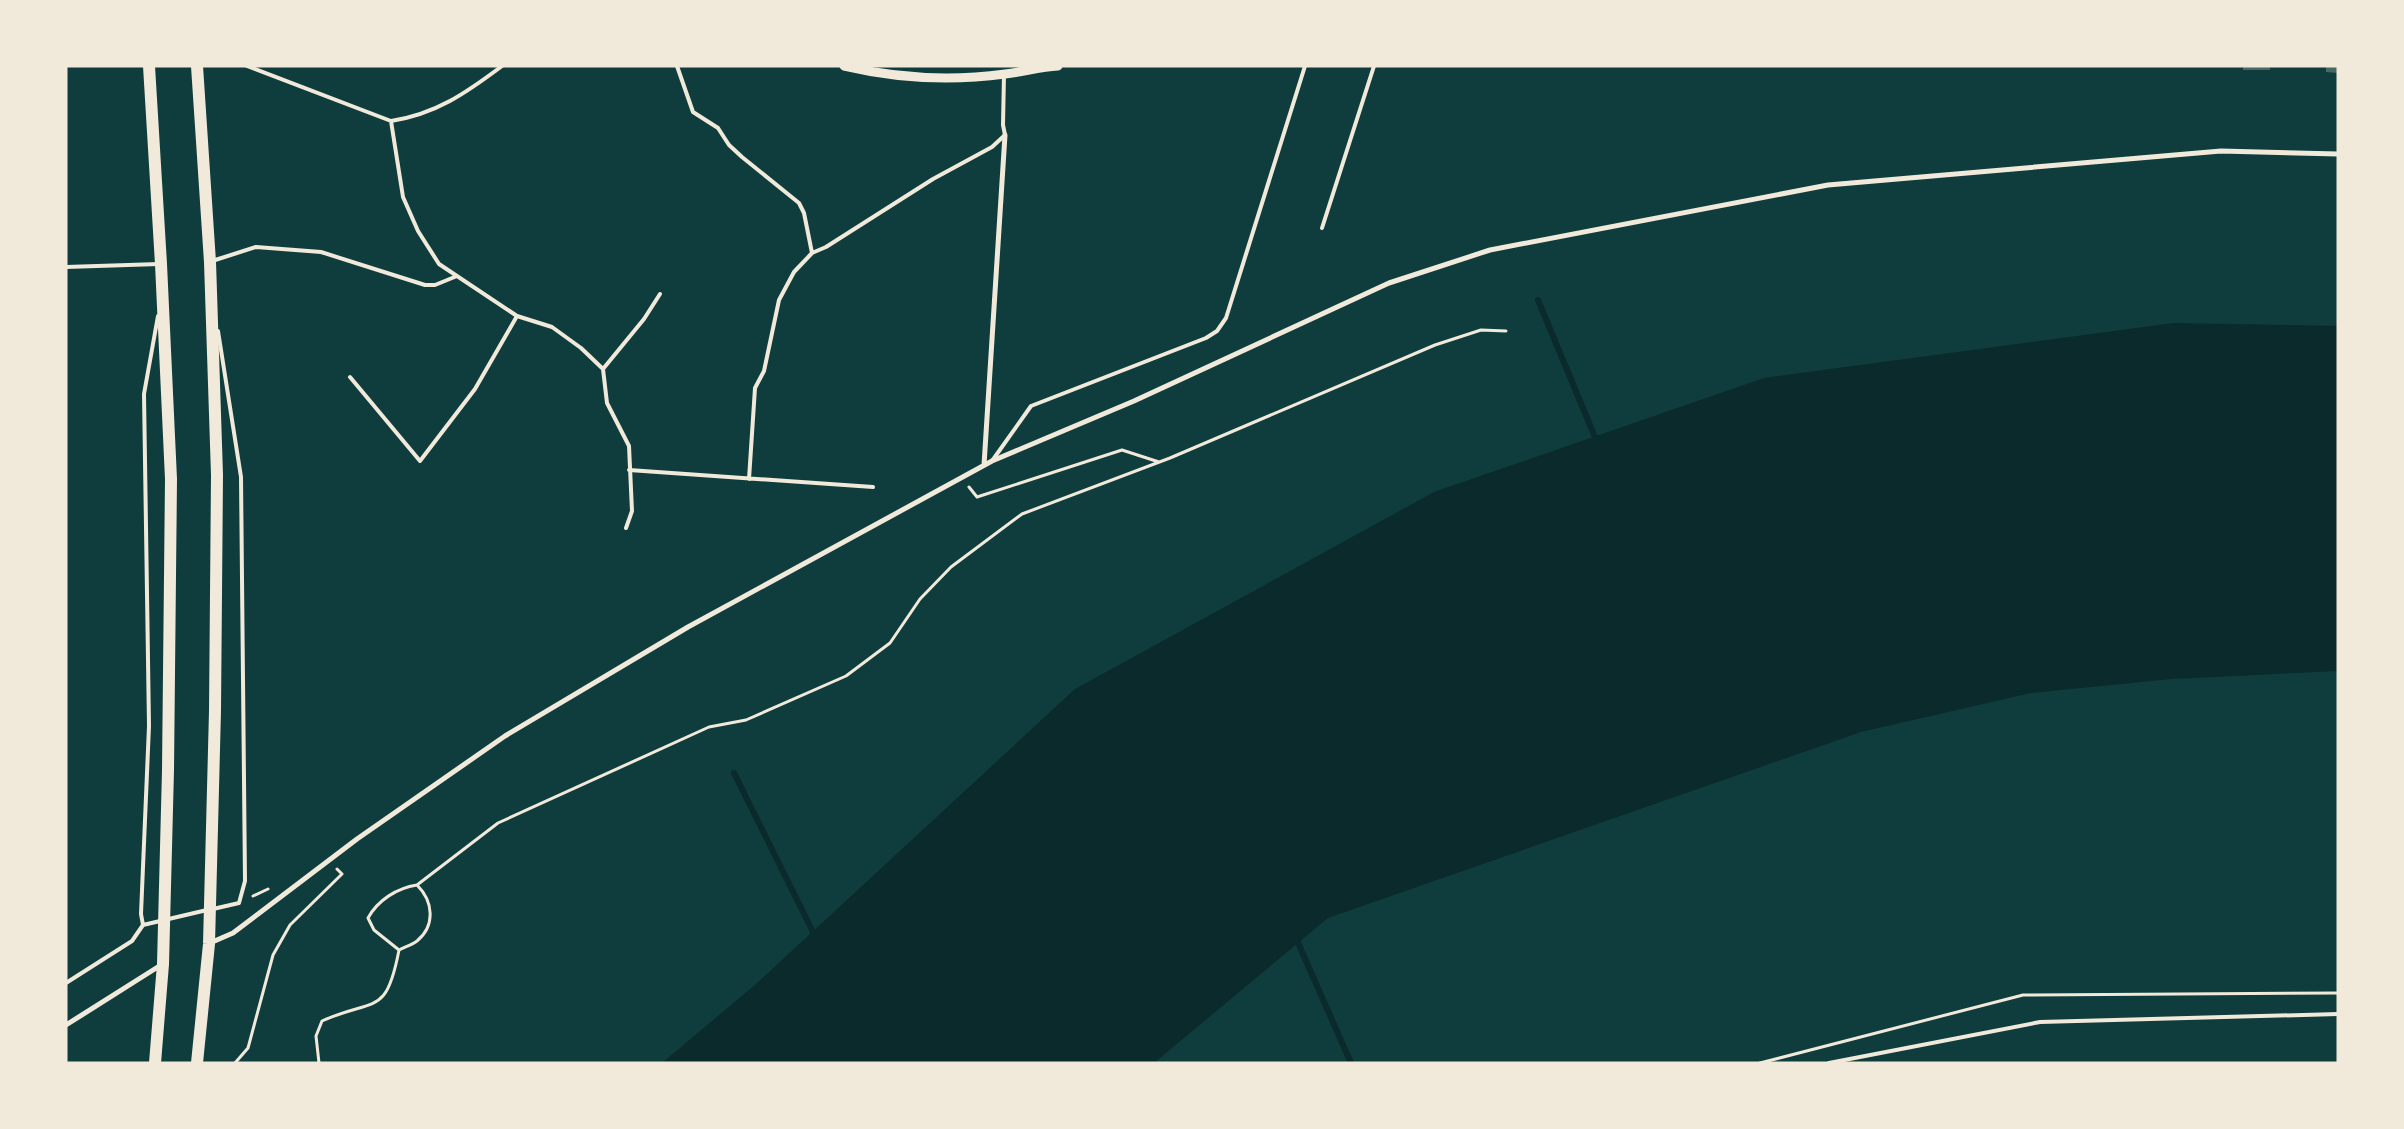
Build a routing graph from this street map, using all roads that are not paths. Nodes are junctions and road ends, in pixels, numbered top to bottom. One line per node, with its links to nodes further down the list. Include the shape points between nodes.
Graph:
1 (149, 66): 18 (main road)
2 (197, 66): 17 (main road)
3 (247, 66): 12 (lane)
4 (502, 66): 12 (lane, via 436,109)
5 (677, 66): 16 (lane, via 694,112 718,128 742,157 799,203)
6 (844, 66): 11 (street, via 870,72 949,78)
7 (1058, 66): 10 (street)
8 (1305, 66): 27 (lane, via 1226,318 1217,331 1031,406)
9 (1374, 66): 15 (lane)
10 (1043, 67): 11 (street)
11 (1004, 74): 13 (lane)
12 (391, 121): 20 (lane, via 403,197 418,231 439,264)
13 (1005, 135): 16 (lane, via 992,147); 28 (street)
14 (2338, 154): 27 (street, via 2221,151 1828,185 1490,250 1389,283 1134,401)
15 (1322, 228)
16 (812, 253): 30 (lane, via 794,272 779,300 764,371 755,388)
17 (210, 262): 20 (lane, via 256,247 328,253 425,285 435,285); 21 (main road)
18 (161, 264): 19 (lane); 22 (main road)
19 (66, 268)
20 (457, 276): 24 (lane)
21 (210, 288): 33 (lane, via 241,477 246,881 239,903); 34 (main road, via 216,475 215,711)
22 (162, 291): 33 (lane, via 144,394 149,726); 35 (main road, via 171,480)
23 (660, 294): 25 (lane)
24 (517, 316): 25 (lane, via 552,327); 26 (lane, via 475,389 420,461)
25 (603, 369): 29 (lane, via 607,403 629,446)
26 (350, 378)
27 (992, 460): 28 (street)
28 (984, 465): 34 (street, via 688,627 505,736 233,933)
29 (629, 470): 30 (lane); 32 (lane, via 632,511)
30 (749, 480): 31 (lane)
31 (873, 487)
32 (626, 528)
33 (143, 925): 36 (lane, via 132,940)
34 (209, 944): 40 (main road)
35 (164, 964): 38 (street); 39 (main road)
36 (66, 983)
37 (2338, 1014): 41 (lane, via 2040,1022)
38 (66, 1025)
39 (154, 1063)
40 (197, 1063)
41 (1829, 1063)

